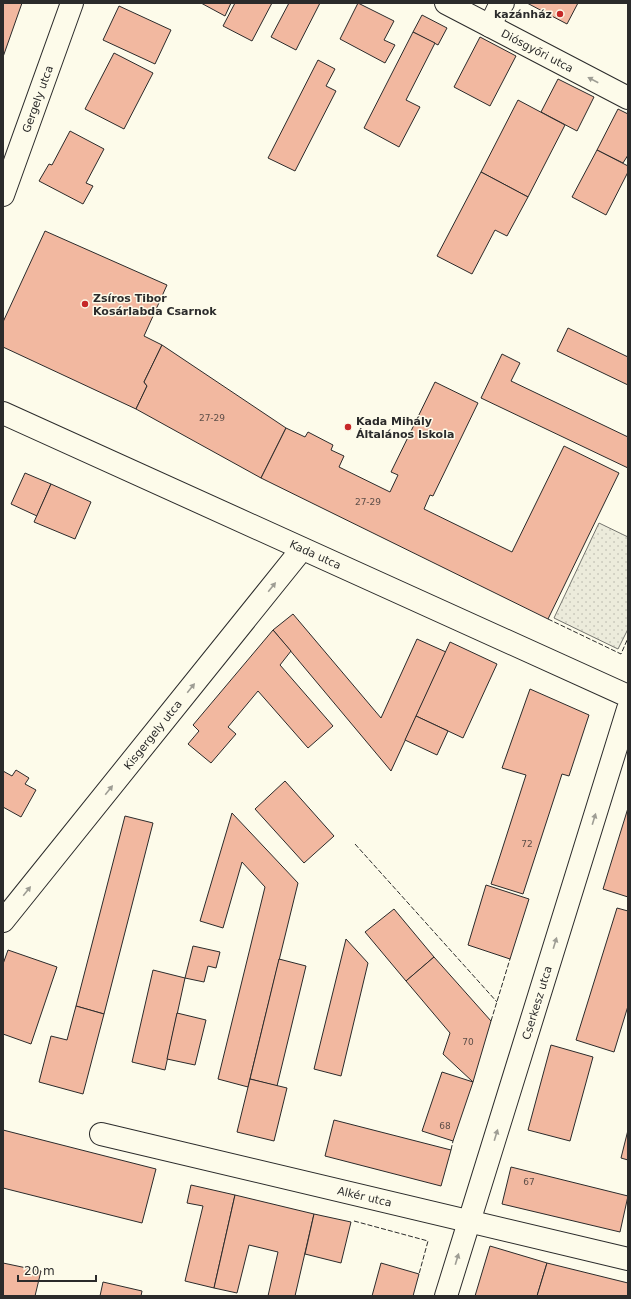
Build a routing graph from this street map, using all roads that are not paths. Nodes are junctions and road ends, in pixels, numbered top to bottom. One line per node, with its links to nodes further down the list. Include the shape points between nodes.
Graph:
1 (72, 3): 7 (street, Gergely utca)
2 (446, 3): 4 (street, Diósgyőri utca)
3 (503, 3): 5 (street)
4 (472, 9): 5 (street, Diósgyőri utca)
5 (490, 26): 6 (street, Diósgyőri utca, one-way to 5)
6 (628, 98)
7 (3, 196)
8 (3, 413): 9 (street, Kada utca)
9 (302, 549): 10 (street, Kada utca); 12 (street, Kisgergely utca, one-way to 9)
10 (628, 696)
11 (628, 709): 14 (street, Cserkesz utca, one-way to 11)
12 (3, 921)
13 (101, 1134): 14 (street, Alkér utca)
14 (469, 1220): 15 (street, Alkér utca); 16 (street, Cserkesz utca, one-way to 14)
15 (628, 1259)
16 (446, 1296)

